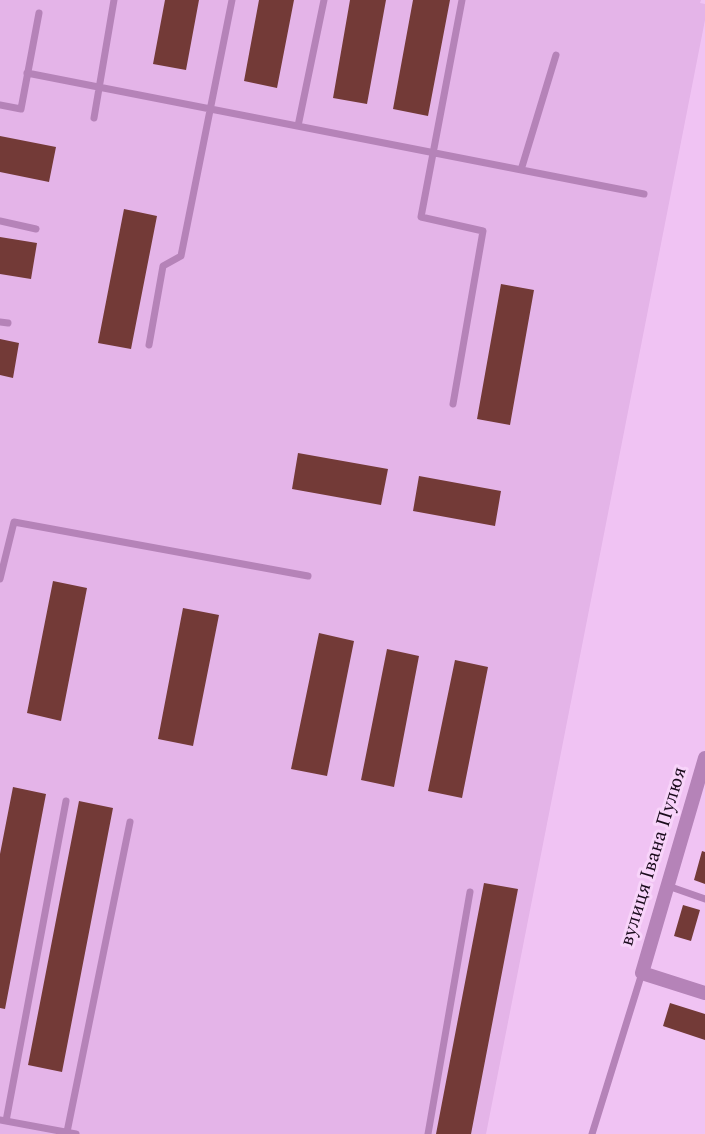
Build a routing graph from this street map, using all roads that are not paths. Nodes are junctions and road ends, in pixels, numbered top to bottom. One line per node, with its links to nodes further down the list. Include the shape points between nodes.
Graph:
1 (114, 0): 8 (lane)
2 (232, 0): 10 (lane)
3 (324, 0): 12 (lane)
4 (462, 0): 13 (lane)
5 (39, 13): 7 (lane)
6 (556, 55): 14 (lane)
7 (27, 73): 8 (lane); 9 (lane, via 21,109)
8 (99, 86): 10 (lane); 11 (lane)
9 (0, 105)
10 (210, 107): 12 (lane); 18 (lane, via 181,256 163,266)
11 (94, 118)
12 (298, 126): 13 (lane)
13 (433, 152): 14 (lane); 19 (lane, via 421,217 483,231)
14 (521, 170): 15 (lane)
15 (644, 194)
16 (0, 221): 17 (lane)
17 (36, 229)
18 (149, 345)
19 (453, 404)
20 (308, 576): 21 (lane, via 14,522)
21 (0, 579)
22 (705, 758): 23 (street, вулиця Івана Пулюя)
23 (703, 774): 26 (street, вулиця Івана Пулюя)
24 (66, 801): 31 (lane)
25 (130, 822): 32 (lane)
26 (667, 886): 28 (lane); 29 (street, вулиця Івана Пулюя)
27 (470, 892): 34 (lane)
28 (705, 899)
29 (642, 973): 30 (street, вулиця Івана Пулюя); 35 (lane)
30 (705, 993)
31 (3, 1120): 32 (lane)
32 (67, 1132): 33 (lane)
33 (76, 1134)
34 (428, 1134)
35 (592, 1134)

